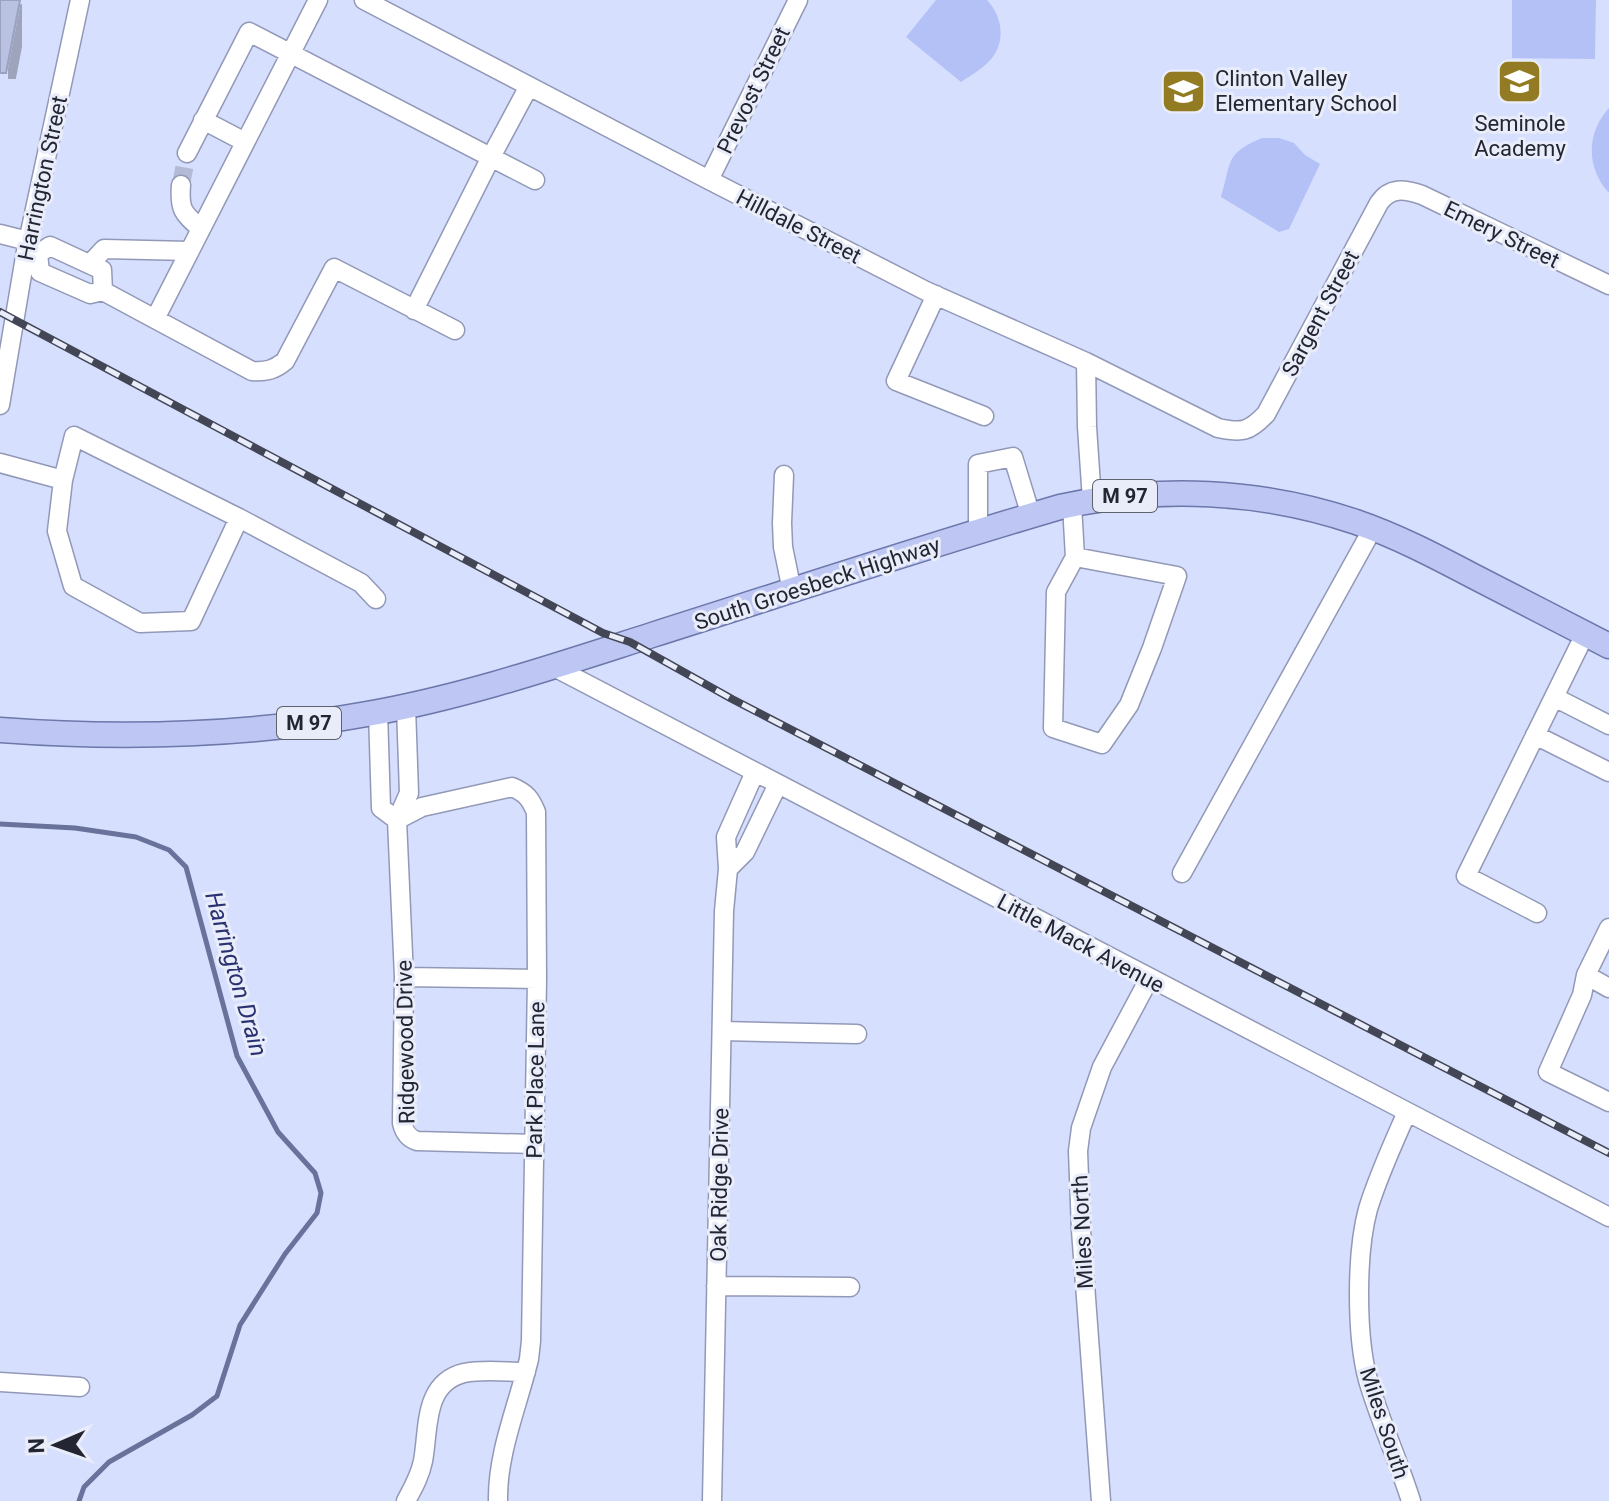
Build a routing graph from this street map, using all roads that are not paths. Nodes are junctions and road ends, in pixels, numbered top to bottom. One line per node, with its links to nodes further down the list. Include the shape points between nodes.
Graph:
1 (80, 0): 17 (street, Harrington Street)
2 (318, 0): 5 (street)
3 (364, 0): 6 (street, Hilldale Street)
4 (798, 0): 12 (street, Prevost Street)
5 (290, 54): 7 (street, via 249,32); 8 (street); 10 (street)
6 (529, 86): 10 (street); 12 (street, Hilldale Street)
7 (203, 120): 8 (street); 9 (street)
8 (245, 142): 15 (street)
9 (187, 153)
10 (491, 157): 11 (street); 23 (street)
11 (535, 180)
12 (709, 180): 22 (street, Hilldale Street)
13 (181, 185): 15 (street, via 184,214)
14 (1393, 190): 20 (street, Emery Street, via 1422,195); 29 (street, Sargent Street, via 1379,203 1266,414)
15 (201, 229): 18 (street)
16 (0, 234): 17 (street)
17 (31, 249): 19 (street, via 50,246); 21 (street, via 40,272 90,294); 27 (street, Harrington Street)
18 (189, 251): 19 (street, via 104,249); 24 (street)
19 (90, 264): 21 (street, via 102,270)
20 (1609, 285)
21 (103, 291): 24 (street)
22 (936, 295): 26 (street, Hilldale Street); 28 (street, via 896,381)
23 (414, 310): 24 (street, via 334,268 285,361 262,372); 25 (street)
24 (155, 319)
25 (455, 330)
26 (1086, 362): 29 (street, Hilldale Street, via 1218,428); 33 (street)
27 (0, 400)
28 (984, 416)
29 (1242, 431)
30 (0, 463): 32 (street)
31 (784, 475): 39 (street, via 783,547)
32 (63, 480): 35 (street, via 74,436); 35 (street, via 57,531 73,586 140,623 191,621)
33 (1082, 502): 34 (main road, South Groesbeck Highway / M 97); 36 (main road, South Groesbeck Highway / M 97, via 1177,494 1262,498); 38 (street)
34 (1031, 516): 37 (main road, South Groesbeck Highway / M 97); 37 (street, via 1013,457 978,464)
35 (239, 518): 40 (street, via 361,583)
36 (1373, 528): 41 (main road, South Groesbeck Highway / M 97); 55 (street)
37 (978, 532): 39 (main road, South Groesbeck Highway / M 97)
38 (1075, 557): 38 (street, via 1177,576 1129,705 1102,744 1053,728 1056,592)
39 (792, 591): 43 (main road, South Groesbeck Highway / M 97)
40 (376, 599)
41 (1585, 634): 42 (main road, South Groesbeck Highway / M 97); 44 (street)
42 (1609, 646)
43 (554, 667): 45 (main road, South Groesbeck Highway / M 97); 50 (street, Little Mack Avenue)
44 (1554, 697): 47 (street); 49 (street)
45 (406, 707): 46 (main road, South Groesbeck Highway / M 97); 53 (street, Ridgewood Drive, via 409,793)
46 (378, 712): 48 (main road, South Groesbeck Highway / M 97, via 300,725 160,735); 53 (street, Ridgewood Drive, via 381,808)
47 (1609, 725)
48 (0, 730)
49 (1535, 735): 51 (street); 56 (street, via 1466,876)
50 (755, 772): 52 (street, Little Mack Avenue); 54 (street, Oak Ridge Drive, via 726,837)
51 (1609, 772)
52 (778, 784): 54 (street, via 745,852); 61 (street, Little Mack Avenue)
53 (397, 820): 59 (street, Ridgewood Drive); 60 (street, Park Place Lane, via 422,807 512,787 525,793 536,812)
54 (728, 869): 63 (street, Oak Ridge Drive)
55 (1182, 873)
56 (1537, 913)
57 (1609, 928): 58 (street)
58 (1586, 975): 62 (street); 65 (street, via 1548,1072)
59 (404, 977): 60 (street); 67 (street, Ridgewood Drive, via 403,1130 417,1141)
60 (537, 979): 67 (street, Park Place Lane)
61 (1149, 979): 66 (street, Little Mack Avenue); 77 (street, Miles North, via 1102,1067 1078,1151)
62 (1609, 988)
63 (722, 1031): 64 (street); 69 (street, Oak Ridge Drive)
64 (857, 1034)
65 (1609, 1102)
66 (1407, 1112): 68 (street, Little Mack Avenue); 78 (street, Miles South, via 1367,1213 1360,1310 1367,1376)
67 (534, 1144): 71 (street, Park Place Lane)
68 (1609, 1217)
69 (716, 1286): 70 (street); 76 (street, Oak Ridge Drive)
70 (850, 1287)
71 (526, 1372): 74 (street, via 462,1373 444,1384 432,1399 421,1470); 75 (street, Park Place Lane, via 501,1464)
72 (0, 1382): 73 (street)
73 (80, 1387)
74 (406, 1501)
75 (498, 1501)
76 (712, 1501)
77 (1101, 1501)
78 (1411, 1501)

